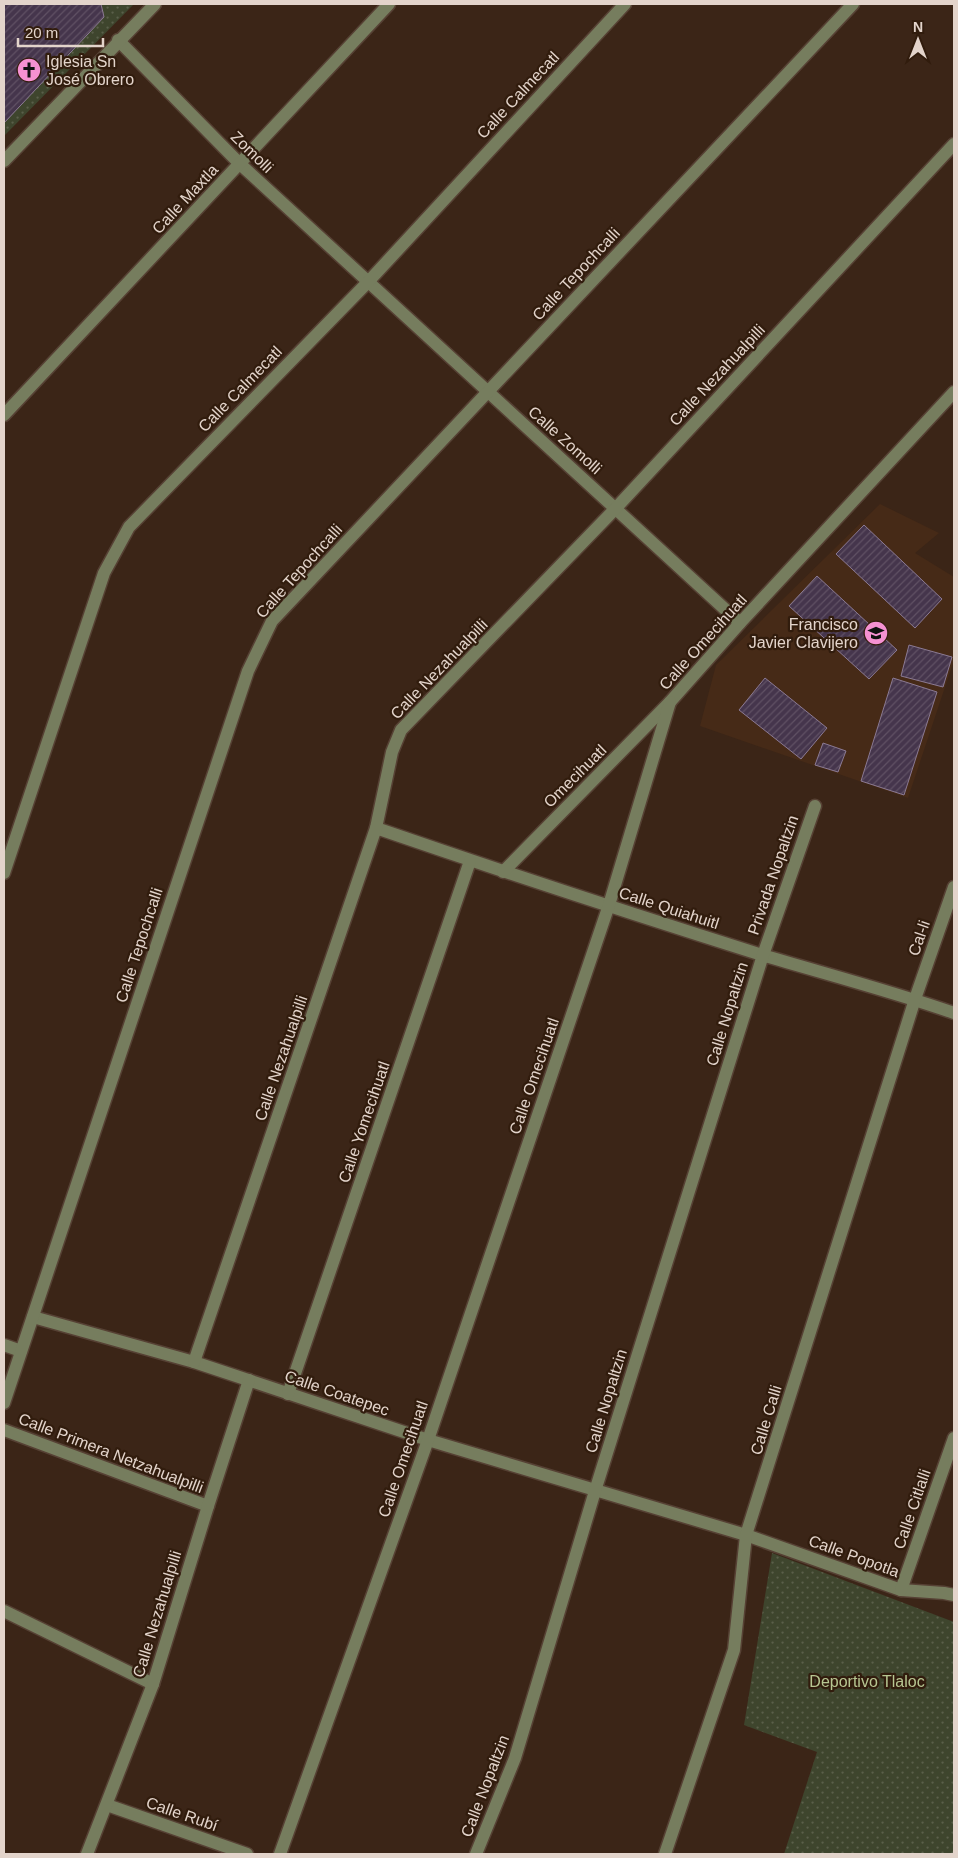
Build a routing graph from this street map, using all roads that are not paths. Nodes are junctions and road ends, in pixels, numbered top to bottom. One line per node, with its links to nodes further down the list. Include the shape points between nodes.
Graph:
1 (154, 4): 5 (street)
2 (389, 4): 8 (street, Calle Maxtla)
3 (625, 4): 9 (street, Calle Calmecatl)
4 (853, 4): 10 (street, Calle Tepochcalli)
5 (118, 40): 7 (street); 8 (street, Zomolli)
6 (954, 144): 13 (street, Calle Nezahualpilli)
7 (4, 161)
8 (240, 164): 9 (street, Zomolli); 12 (street, Calle Maxtla)
9 (368, 282): 10 (street, Calle Zomolli); 19 (street, Calle Calmecatl, via 129,527 104,573)
10 (487, 391): 13 (street, Calle Zomolli); 26 (street, Calle Tepochcalli, via 272,621 248,671)
11 (954, 392): 14 (street, Calle Omecihuatl)
12 (4, 415)
13 (616, 508): 14 (street, Calle Zomolli); 17 (street, Calle Nezahualpilli, via 401,730 392,752)
14 (740, 623): 15 (street, Calle Omecihuatl)
15 (670, 702): 20 (street, Omecihuatl); 22 (street, Calle Omecihuatl)
16 (815, 806): 23 (street, Privada Nopaltzin)
17 (376, 828): 18 (street, Calle Quiahuitl); 29 (street, Calle Nezahualpilli)
18 (470, 861): 20 (street, Calle Quiahuitl); 31 (street, Calle Yomecihuatl)
19 (4, 872)
20 (503, 872): 22 (street, Calle Quiahuitl)
21 (954, 887): 24 (street, Cal-li)
22 (609, 905): 23 (street, Calle Quiahuitl); 35 (street, Calle Omecihuatl)
23 (763, 955): 24 (street, Calle Quiahuitl); 36 (street, Calle Nopaltzin)
24 (915, 999): 25 (street, Calle Quiahuitl); 38 (street, Calle Calli)
25 (954, 1013)
26 (33, 1316): 28 (street, Calle Tepochcalli); 29 (street, Calle Coatepec)
27 (4, 1345): 28 (street)
28 (21, 1351): 32 (street, Calle Tepochcalli)
29 (194, 1362): 30 (street, Calle Coatepec)
30 (249, 1380): 31 (street, Calle Coatepec); 37 (street, Calle Nezahualpilli)
31 (288, 1394): 35 (street, Calle Coatepec)
32 (4, 1403)
33 (4, 1430): 37 (street, Calle Primera Netzahualpilli)
34 (954, 1438): 39 (street, Calle Citlalli)
35 (428, 1440): 36 (street, Calle Coatepec); 46 (street, Calle Omecihuatl)
36 (595, 1491): 38 (street, Calle Coatepec); 47 (street, Calle Nopaltzin, via 515,1758)
37 (208, 1506): 42 (street, Calle Nezahualpilli)
38 (746, 1535): 39 (street, Calle Popotla); 48 (street, Calle Calli, via 734,1650)
39 (901, 1590): 40 (street, Calle Popotla)
40 (954, 1595)
41 (4, 1611): 42 (street)
42 (153, 1684): 43 (street, Calle Nezahualpilli)
43 (107, 1805): 44 (street, Calle Nezahualpilli); 45 (street, Calle Rubí)
44 (87, 1854)
45 (247, 1854)
46 (280, 1854)
47 (476, 1854)
48 (665, 1854)

